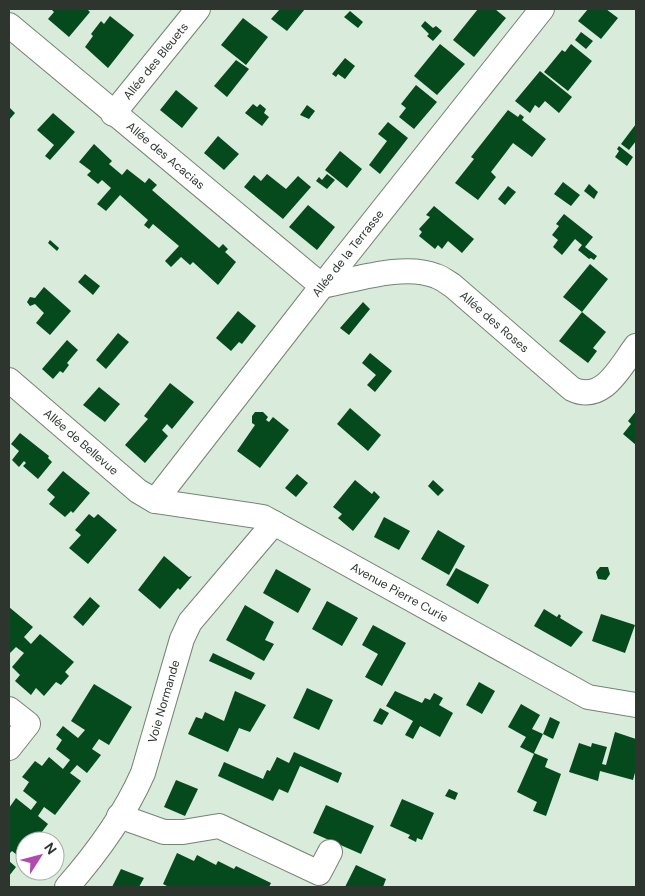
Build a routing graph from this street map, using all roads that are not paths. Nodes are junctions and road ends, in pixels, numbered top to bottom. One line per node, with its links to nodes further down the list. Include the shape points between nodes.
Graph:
1 (198, 9): 4 (street, Allée des Bleuets)
2 (542, 9): 5 (street, Allée de la Terrasse)
3 (9, 25): 4 (street, Allée des Acacias)
4 (113, 114): 5 (street, Allée des Acacias)
5 (322, 286): 6 (street, Allée des Roses, via 399,271 437,276 453,286 572,390 580,393 594,393 603,388); 8 (street, Allée de la Terrasse)
6 (636, 346)
7 (9, 380): 8 (street, Allée de Bellevue, via 138,491)
8 (155, 501): 9 (street, Avenue Pierre Curie, via 263,517)
9 (274, 523): 10 (street, Avenue Pierre Curie, via 588,697); 13 (street, Voie Normande, via 190,622 182,639 143,773)
10 (636, 706)
11 (9, 709): 12 (street, via 28,724)
12 (9, 748)
13 (119, 816): 14 (street, via 164,832 220,826 319,873); 15 (street, Voie Normande)
14 (330, 852)
15 (67, 887)

